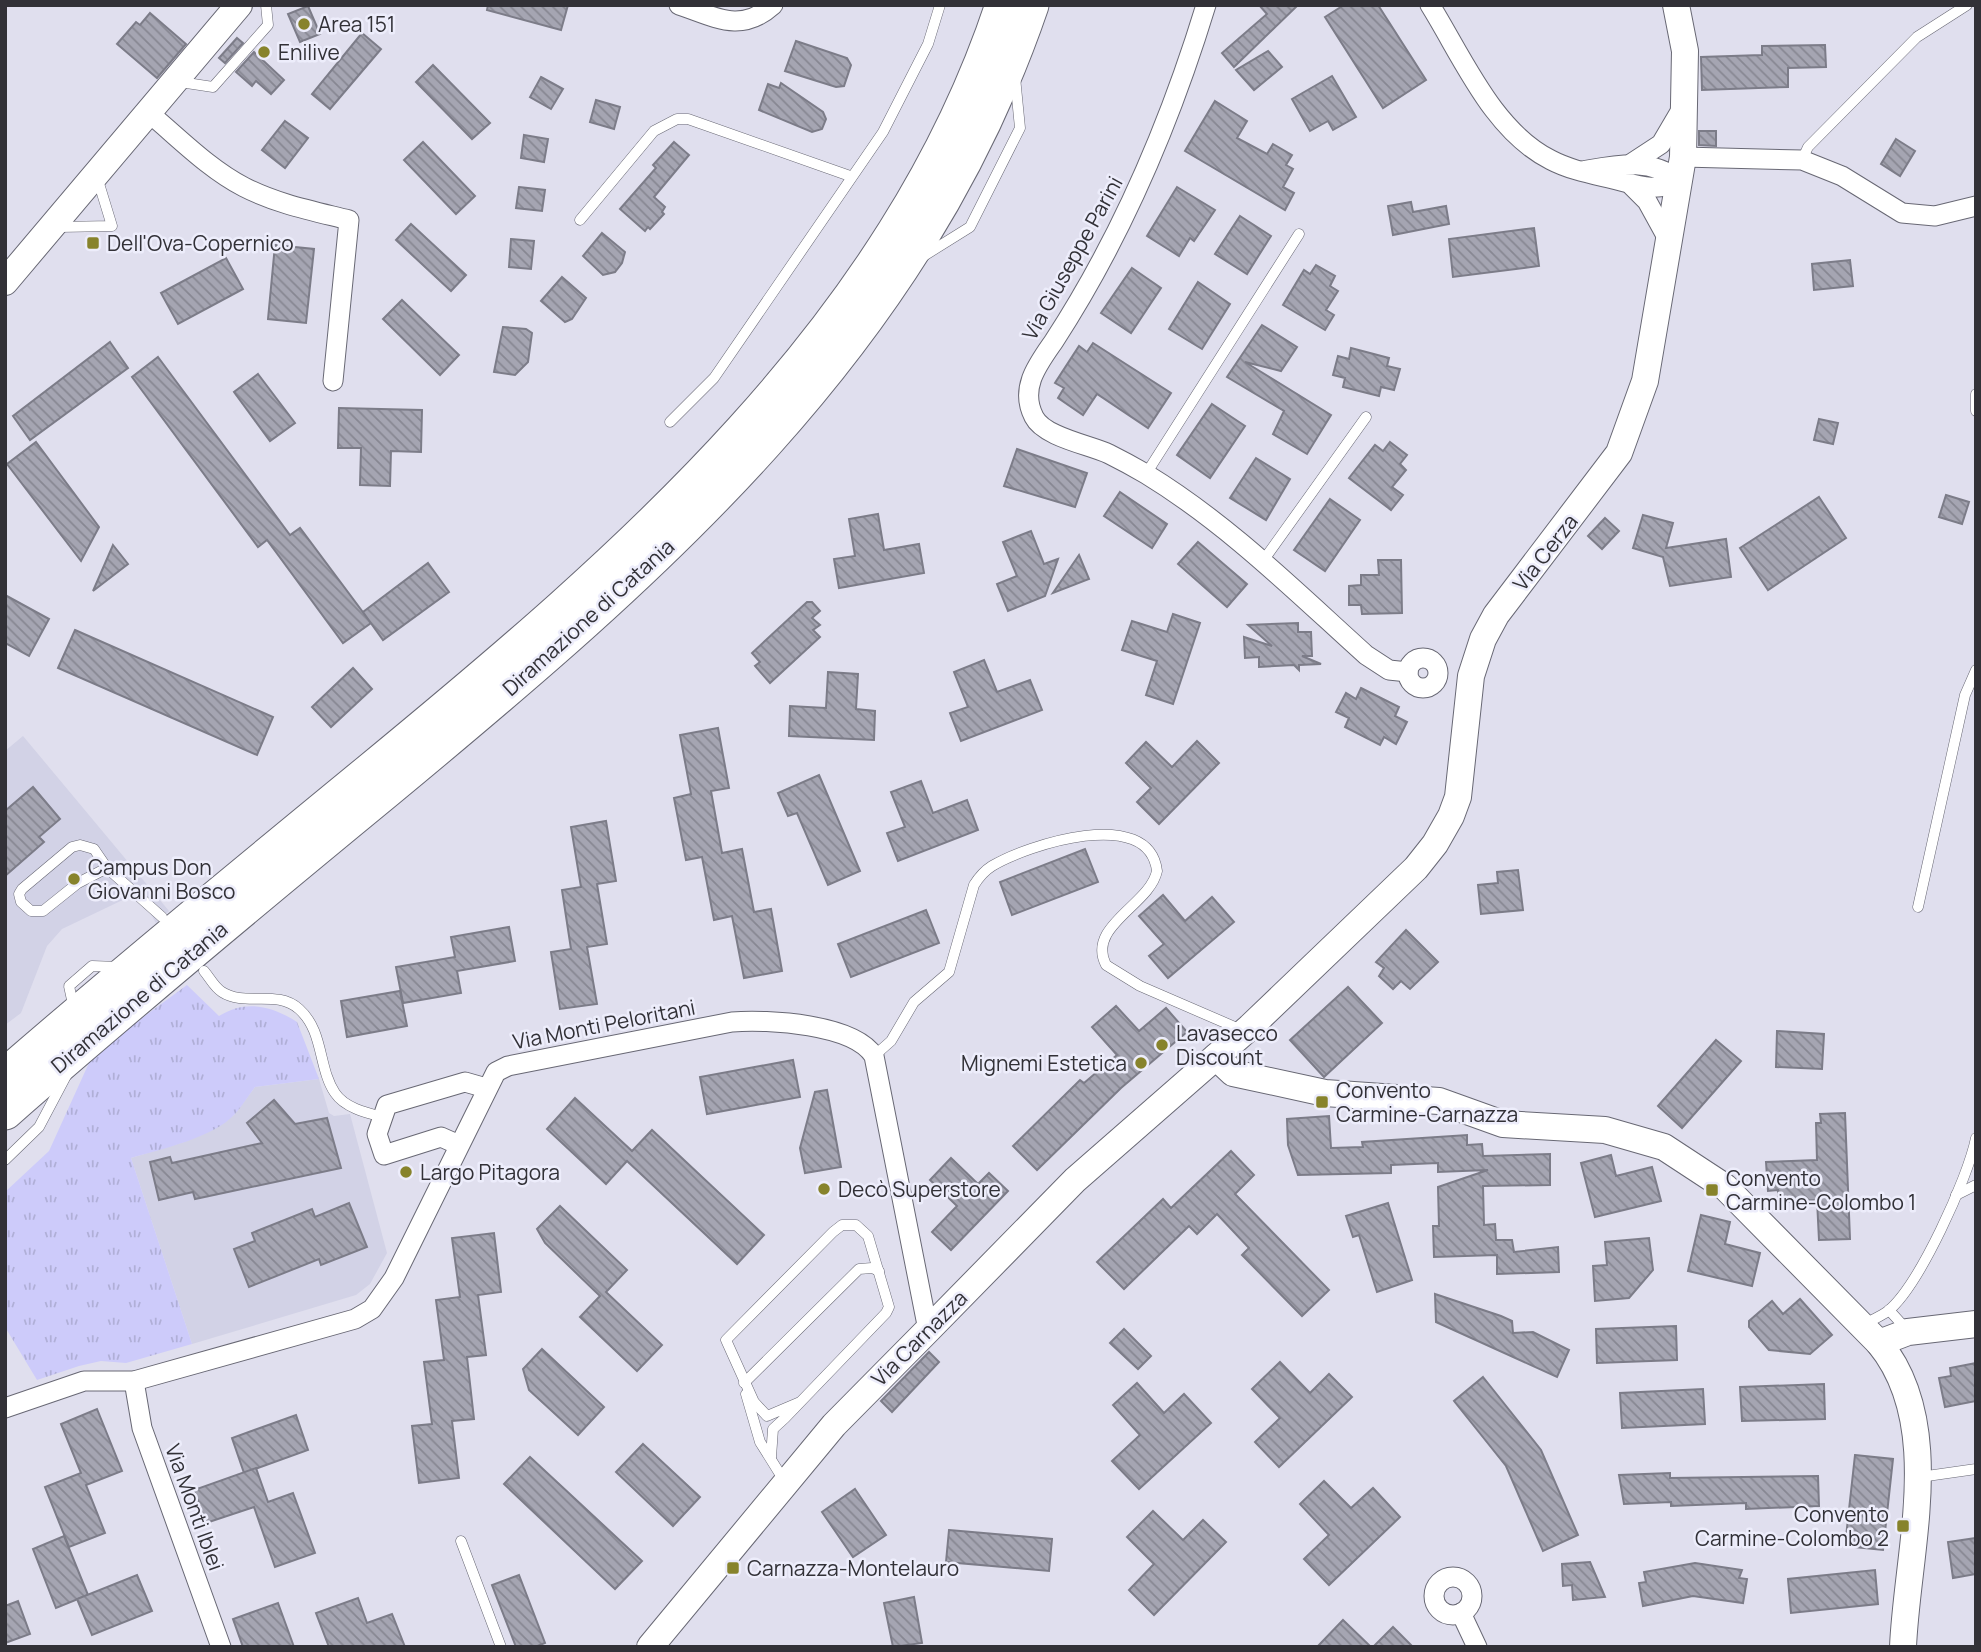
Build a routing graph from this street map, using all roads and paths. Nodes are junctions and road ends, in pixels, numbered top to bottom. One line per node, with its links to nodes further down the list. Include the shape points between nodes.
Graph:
1 (239, 5): 12 (main road)
2 (266, 5): 12 (lane, via 268,25 213,88)
3 (679, 5): 4 (street, via 742,23)
4 (773, 5)
5 (940, 5): 20 (lane, via 906,93)
6 (1003, 5): 41 (highway, Diramazione di Catania, via 968,97 917,195 807,357 748,425 527,642 132,967)
7 (1031, 5): 41 (highway, Diramazione di Catania, via 1013,59 941,207 830,370 758,452 669,545 545,659)
8 (1206, 5): 33 (street, Via Giuseppe Parini, via 1186,73 1144,176 1078,304 1030,377 1028,400 1035,420 1055,434 1107,453)
9 (1430, 5): 19 (street, via 1496,113 1514,134 1552,161)
10 (1676, 5): 13 (main road, Via Cerza, via 1685,51)
11 (1967, 5): 15 (lane, via 1917,37 1808,147)
12 (176, 82): 14 (main road)
13 (1686, 100): 16 (street, via 1661,144); 18 (main road, Via Cerza)
14 (149, 113): 17 (main road); 28 (street, via 245,188 287,205 349,220)
15 (1802, 160): 18 (street); 22 (street, via 1842,176 1902,214 1935,216)
16 (1629, 165): 18 (street); 19 (street)
17 (102, 167): 24 (main road); 24 (lane, via 112,226)
18 (1681, 169): 21 (street, via 1668,187); 26 (main road, Via Cerza)
19 (1582, 171): 21 (street)
20 (850, 176): 23 (lane, via 677,119 654,131); 32 (lane, via 714,379)
21 (1632, 186): 26 (street, via 1647,201)
22 (1976, 206)
23 (580, 220)
24 (51, 227): 27 (main road)
25 (1299, 234): 33 (lane)
26 (1669, 241): 42 (main road, Via Cerza, via 1645,381 1619,453 1496,615 1483,639 1471,676 1461,777 1451,816 1416,868)
27 (5, 282)
28 (333, 381)
29 (1976, 394): 30 (lane)
30 (1976, 411)
31 (1366, 417): 34 (lane)
32 (670, 422)
33 (1146, 474): 34 (street, Via Giuseppe Parini, via 1207,514)
34 (1263, 561): 36 (street, Via Giuseppe Parini, via 1366,655 1389,670)
35 (1976, 670): 38 (lane, via 1965,695)
36 (1408, 672)
37 (107, 868): 37 (lane, via 94,849 72,847 22,888 21,902 31,911 43,911 78,883); 39 (lane)
38 (1919, 907)
39 (162, 917)
40 (204, 971): 48 (lane, via 216,987 231,996 274,998 298,1008 316,1035 335,1093 349,1105)
41 (79, 1029): 45 (highway, Diramazione di Catania); 47 (highway, Diramazione di Catania); 51 (lane, via 39,1127)
42 (1247, 1029): 43 (lane, via 1140,986 1106,964 1101,946 1106,934 1148,889 1157,871 1151,852 1135,839 1094,835 1051,843 982,873 974,885 949,972 914,1002 891,1041); 44 (main road, Via Cerza)
43 (874, 1056): 46 (street, Via Monti Peloritani, via 867,1045 807,1025 760,1020 508,1066 496,1072); 57 (street)
44 (1216, 1057): 57 (main road, Via Carnazza, via 1075,1180); 59 (main road, via 1234,1073 1325,1093 1439,1101 1503,1124 1596,1129 1664,1147 1725,1187)
45 (5, 1076)
46 (486, 1088): 48 (street, via 465,1082 387,1105); 50 (street, Via Monti Peloritani)
47 (5, 1112)
48 (383, 1117): 50 (street, via 377,1134 384,1155 441,1137)
49 (1976, 1138): 53 (lane)
50 (459, 1145): 60 (street, Via Monti Peloritani, via 394,1278 372,1309 355,1320)
51 (5, 1160)
52 (1976, 1185): 53 (lane)
53 (1956, 1196): 55 (lane, via 1939,1234)
54 (879, 1271): 61 (lane, via 859,1269); 61 (lane, via 863,1229 848,1224 833,1232 727,1336); 62 (lane, via 889,1301 886,1313)
55 (1889, 1310): 58 (lane); 59 (lane)
56 (1976, 1324): 58 (main road)
57 (928, 1330): 67 (main road, Via Carnazza, via 834,1424)
58 (1908, 1332): 59 (main road)
59 (1870, 1335): 66 (main road, via 1895,1363 1908,1403)
60 (134, 1381): 63 (street, Via Monti Peloritani, via 84,1381); 70 (street, Via Monti Iblei, via 142,1428)
61 (744, 1383): 62 (lane, via 767,1416); 64 (lane, via 760,1442)
62 (800, 1402): 64 (lane, via 773,1429)
63 (5, 1408)
64 (771, 1457): 67 (lane)
65 (1976, 1469): 66 (lane)
66 (1919, 1477): 74 (main road)
67 (786, 1483): 72 (main road, Via Carnazza)
68 (461, 1541): 71 (lane)
69 (1461, 1613): 73 (street)
70 (221, 1647)
71 (501, 1647)
72 (650, 1647)
73 (1477, 1647)
74 (1903, 1647)

